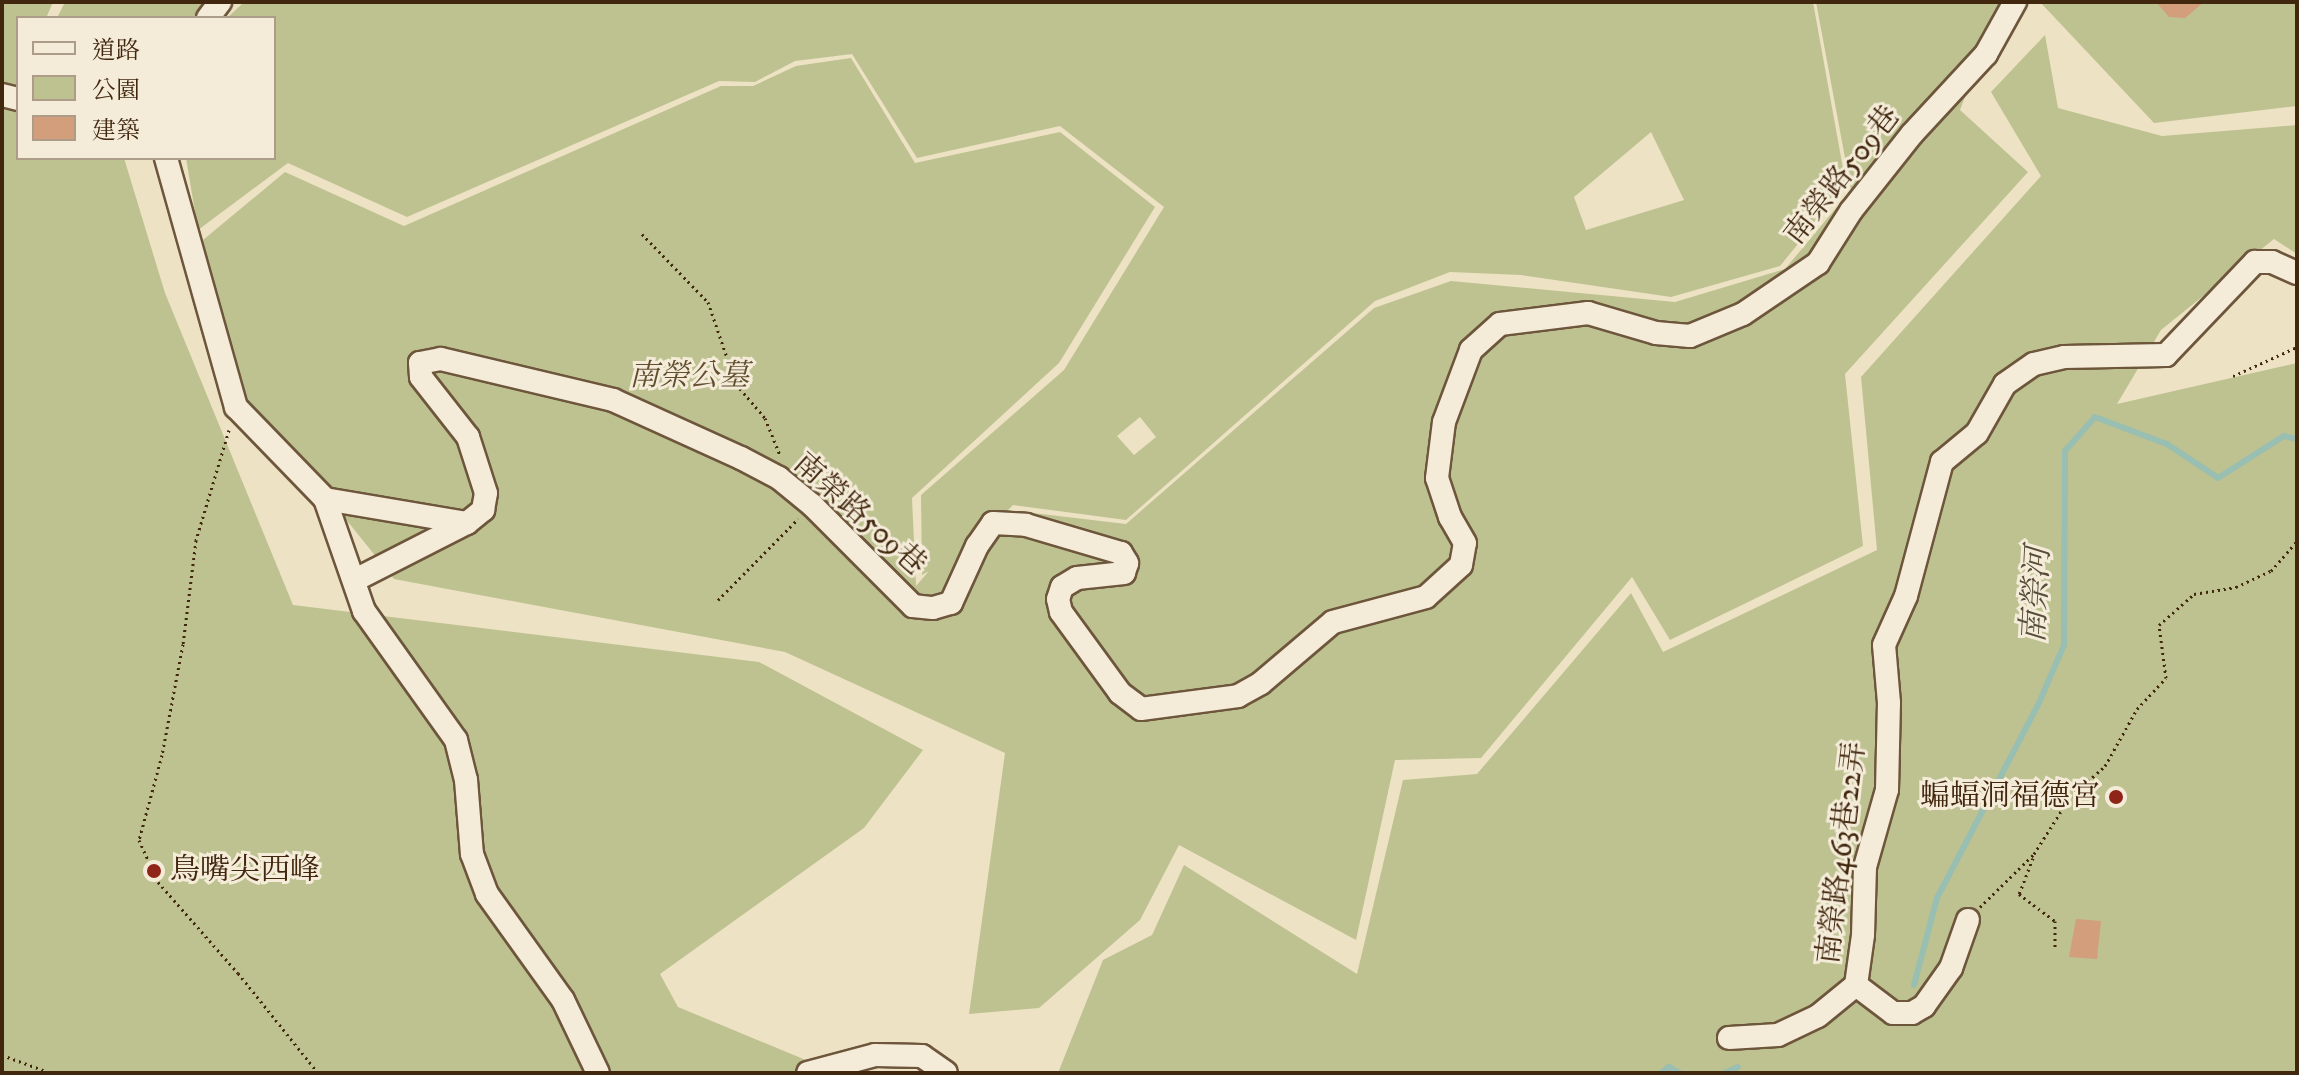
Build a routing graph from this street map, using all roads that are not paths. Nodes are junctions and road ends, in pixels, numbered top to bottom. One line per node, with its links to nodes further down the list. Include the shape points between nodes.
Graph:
1 (2015, 2): 5 (lane, 南榮路509巷, via 1986,54 1912,134 1818,263 1743,314 1690,336 1656,333 1588,313 1500,324 1471,350 1444,422 1437,478 1465,543 1461,565 1426,597 1333,622 1238,696 1141,709 1120,693 1061,612 1058,599 1062,587 1077,578 1124,573 1127,563 1121,553 1026,525 993,523 951,603 913,606 779,478 613,400 441,359 420,363 421,377 468,437 486,493 483,510)
2 (167, 160): 4 (lane, via 236,407)
3 (2297, 273): 8 (lane, 南榮路463巷22弄, via 2272,262 2255,262 2166,355 2064,357 2034,364 2005,384 1977,433 1942,462 1906,596 1884,645 1887,790 1865,867)
4 (325, 499): 5 (lane); 6 (lane)
5 (467, 523): 6 (lane)
6 (355, 580): 10 (lane, via 364,611 456,740 466,780 472,854 487,894 563,1000)
7 (1968, 920): 8 (lane, via 1951,968 1924,1006 1912,1013 1893,1013)
8 (1856, 985): 9 (lane, via 1818,1016 1778,1035)
9 (1729, 1038)
10 (598, 1073)
11 (808, 1073): 12 (lane, via 875,1055 922,1056)
12 (946, 1073)

